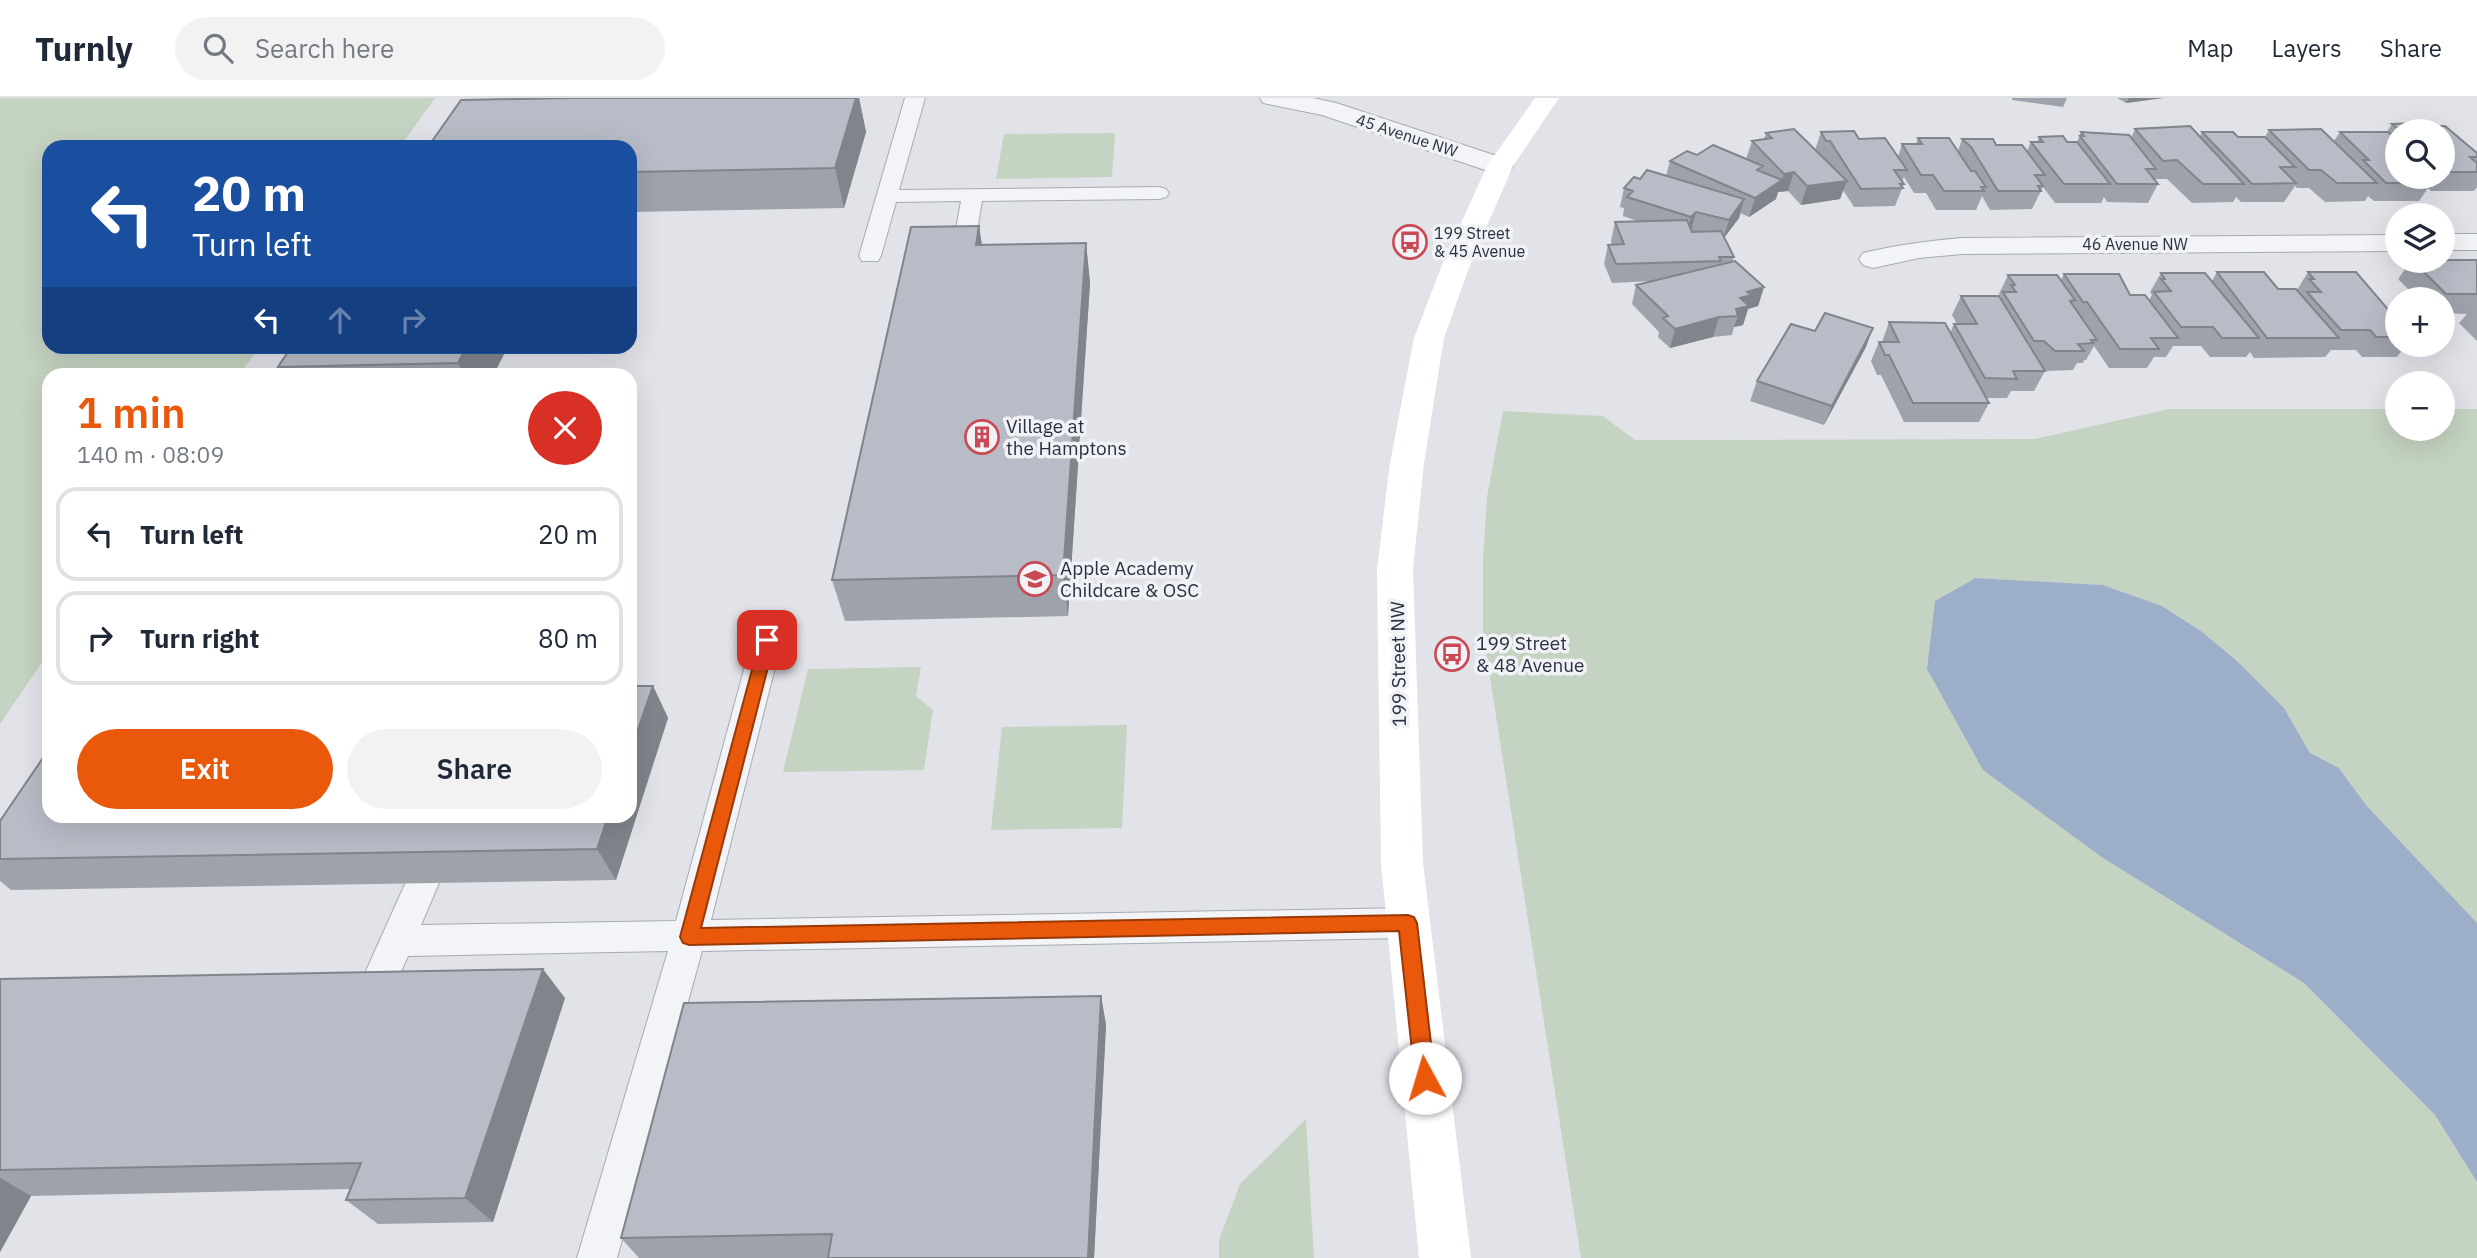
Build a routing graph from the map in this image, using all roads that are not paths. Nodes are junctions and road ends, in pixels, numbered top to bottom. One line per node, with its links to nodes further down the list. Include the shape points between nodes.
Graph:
1 (915, 98): 6 (lane)
2 (1272, 98): 4 (street, 45 Avenue NW, via 1327,108)
3 (1547, 98): 4 (main road, 199 Street NW)
4 (1500, 166): 16 (main road, 199 Street NW, via 1429,338 1407,463 1395,569 1402,863)
5 (1159, 193): 7 (lane)
6 (887, 195): 7 (lane); 11 (lane)
7 (973, 195): 13 (lane, via 963,251)
8 (2455, 242): 9 (street)
9 (2477, 242)
10 (2385, 243): 12 (street, 46 Avenue NW, via 1962,246)
11 (870, 256)
12 (1873, 260)
13 (985, 266)
14 (767, 640): 17 (lane)
15 (422, 883): 18 (lane)
16 (1408, 923): 17 (lane); 21 (main road, 199 Street NW)
17 (689, 937): 18 (lane); 20 (lane)
18 (396, 941): 19 (lane)
19 (370, 1002)
20 (597, 1258)
21 (1445, 1258)

